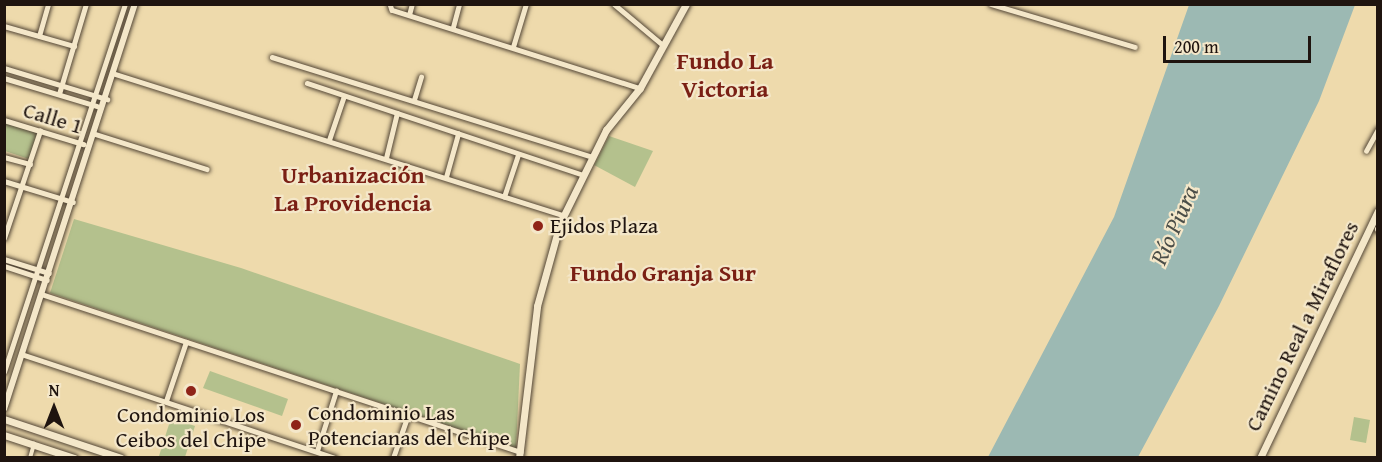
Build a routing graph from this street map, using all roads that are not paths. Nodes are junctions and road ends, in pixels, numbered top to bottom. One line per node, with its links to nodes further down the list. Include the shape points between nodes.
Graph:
1 (48, 4): 15 (street)
2 (86, 4): 17 (street)
3 (126, 4): 29 (street)
4 (135, 4): 22 (street)
5 (390, 4): 12 (street, via 392,10)
6 (412, 4): 12 (street)
7 (459, 4): 14 (street)
8 (526, 4): 18 (street)
9 (614, 4): 16 (street)
10 (686, 4): 16 (main road)
11 (991, 4): 19 (street)
12 (409, 15): 14 (street)
13 (4, 26): 15 (street)
14 (453, 27): 18 (street)
15 (39, 36): 17 (street)
16 (663, 45): 27 (main road)
17 (74, 46): 26 (street)
18 (513, 47): 27 (street)
19 (1136, 47)
20 (272, 57): 32 (street)
21 (4, 68): 26 (street)
22 (115, 74): 31 (street); 41 (street)
23 (421, 77): 32 (street)
24 (4, 78): 28 (street)
25 (307, 83): 30 (street)
26 (62, 86): 28 (street); 29 (street)
27 (640, 88): 47 (main road, via 606,130)
28 (59, 94): 33 (street)
29 (98, 96): 31 (street); 33 (street)
30 (344, 96): 35 (street); 41 (street)
31 (107, 99): 34 (street)
32 (414, 100): 47 (street)
33 (95, 105): 34 (street); 42 (street)
34 (104, 108): 39 (street)
35 (397, 113): 40 (street); 48 (street)
36 (4, 120): 38 (street, Calle 1)
37 (1377, 129): 44 (street)
38 (40, 131): 42 (street, Calle 1); 49 (street)
39 (95, 134): 43 (street); 50 (street)
40 (458, 134): 45 (street); 52 (street)
41 (329, 140): 48 (street)
42 (82, 144): 43 (street, Calle 1); 56 (street)
43 (91, 147): 57 (street)
44 (1366, 151)
45 (518, 155): 51 (street); 55 (street)
46 (4, 157): 49 (street)
47 (592, 157): 51 (main road)
48 (386, 158): 52 (street)
49 (30, 164): 54 (street)
50 (207, 169)
51 (583, 176): 59 (main road)
52 (446, 177): 55 (street)
53 (4, 181): 54 (street)
54 (22, 187): 56 (street); 62 (street)
55 (504, 197): 59 (street)
56 (63, 199): 57 (street); 65 (street)
57 (73, 202): 67 (street)
58 (1377, 212): 60 (main road, Camino Real a Miraflores)
59 (563, 215): 81 (main road, via 546,263 537,306)
60 (1370, 225): 61 (street); 88 (main road, Camino Real a Miraflores)
61 (1377, 230)
62 (4, 238)
63 (4, 259): 65 (street)
64 (4, 266): 66 (street)
65 (39, 270): 66 (street); 67 (street)
66 (37, 277): 67 (street); 71 (street)
67 (48, 277): 68 (street)
68 (42, 294): 69 (street); 70 (street)
69 (186, 342): 73 (street); 74 (street)
70 (21, 354): 72 (street); 74 (street)
71 (4, 372)
72 (8, 386): 75 (street)
73 (336, 391): 76 (street); 80 (street)
74 (166, 401): 80 (street)
75 (4, 409)
76 (408, 415): 81 (street); 87 (street)
77 (4, 419): 85 (main road)
78 (4, 435): 79 (main road)
79 (34, 444): 82 (main road); 83 (street)
80 (317, 451): 86 (street)
81 (520, 454)
82 (64, 456): 84 (main road)
83 (30, 458)
84 (74, 458)
85 (121, 458)
86 (335, 458)
87 (393, 458)
88 (1260, 458)

